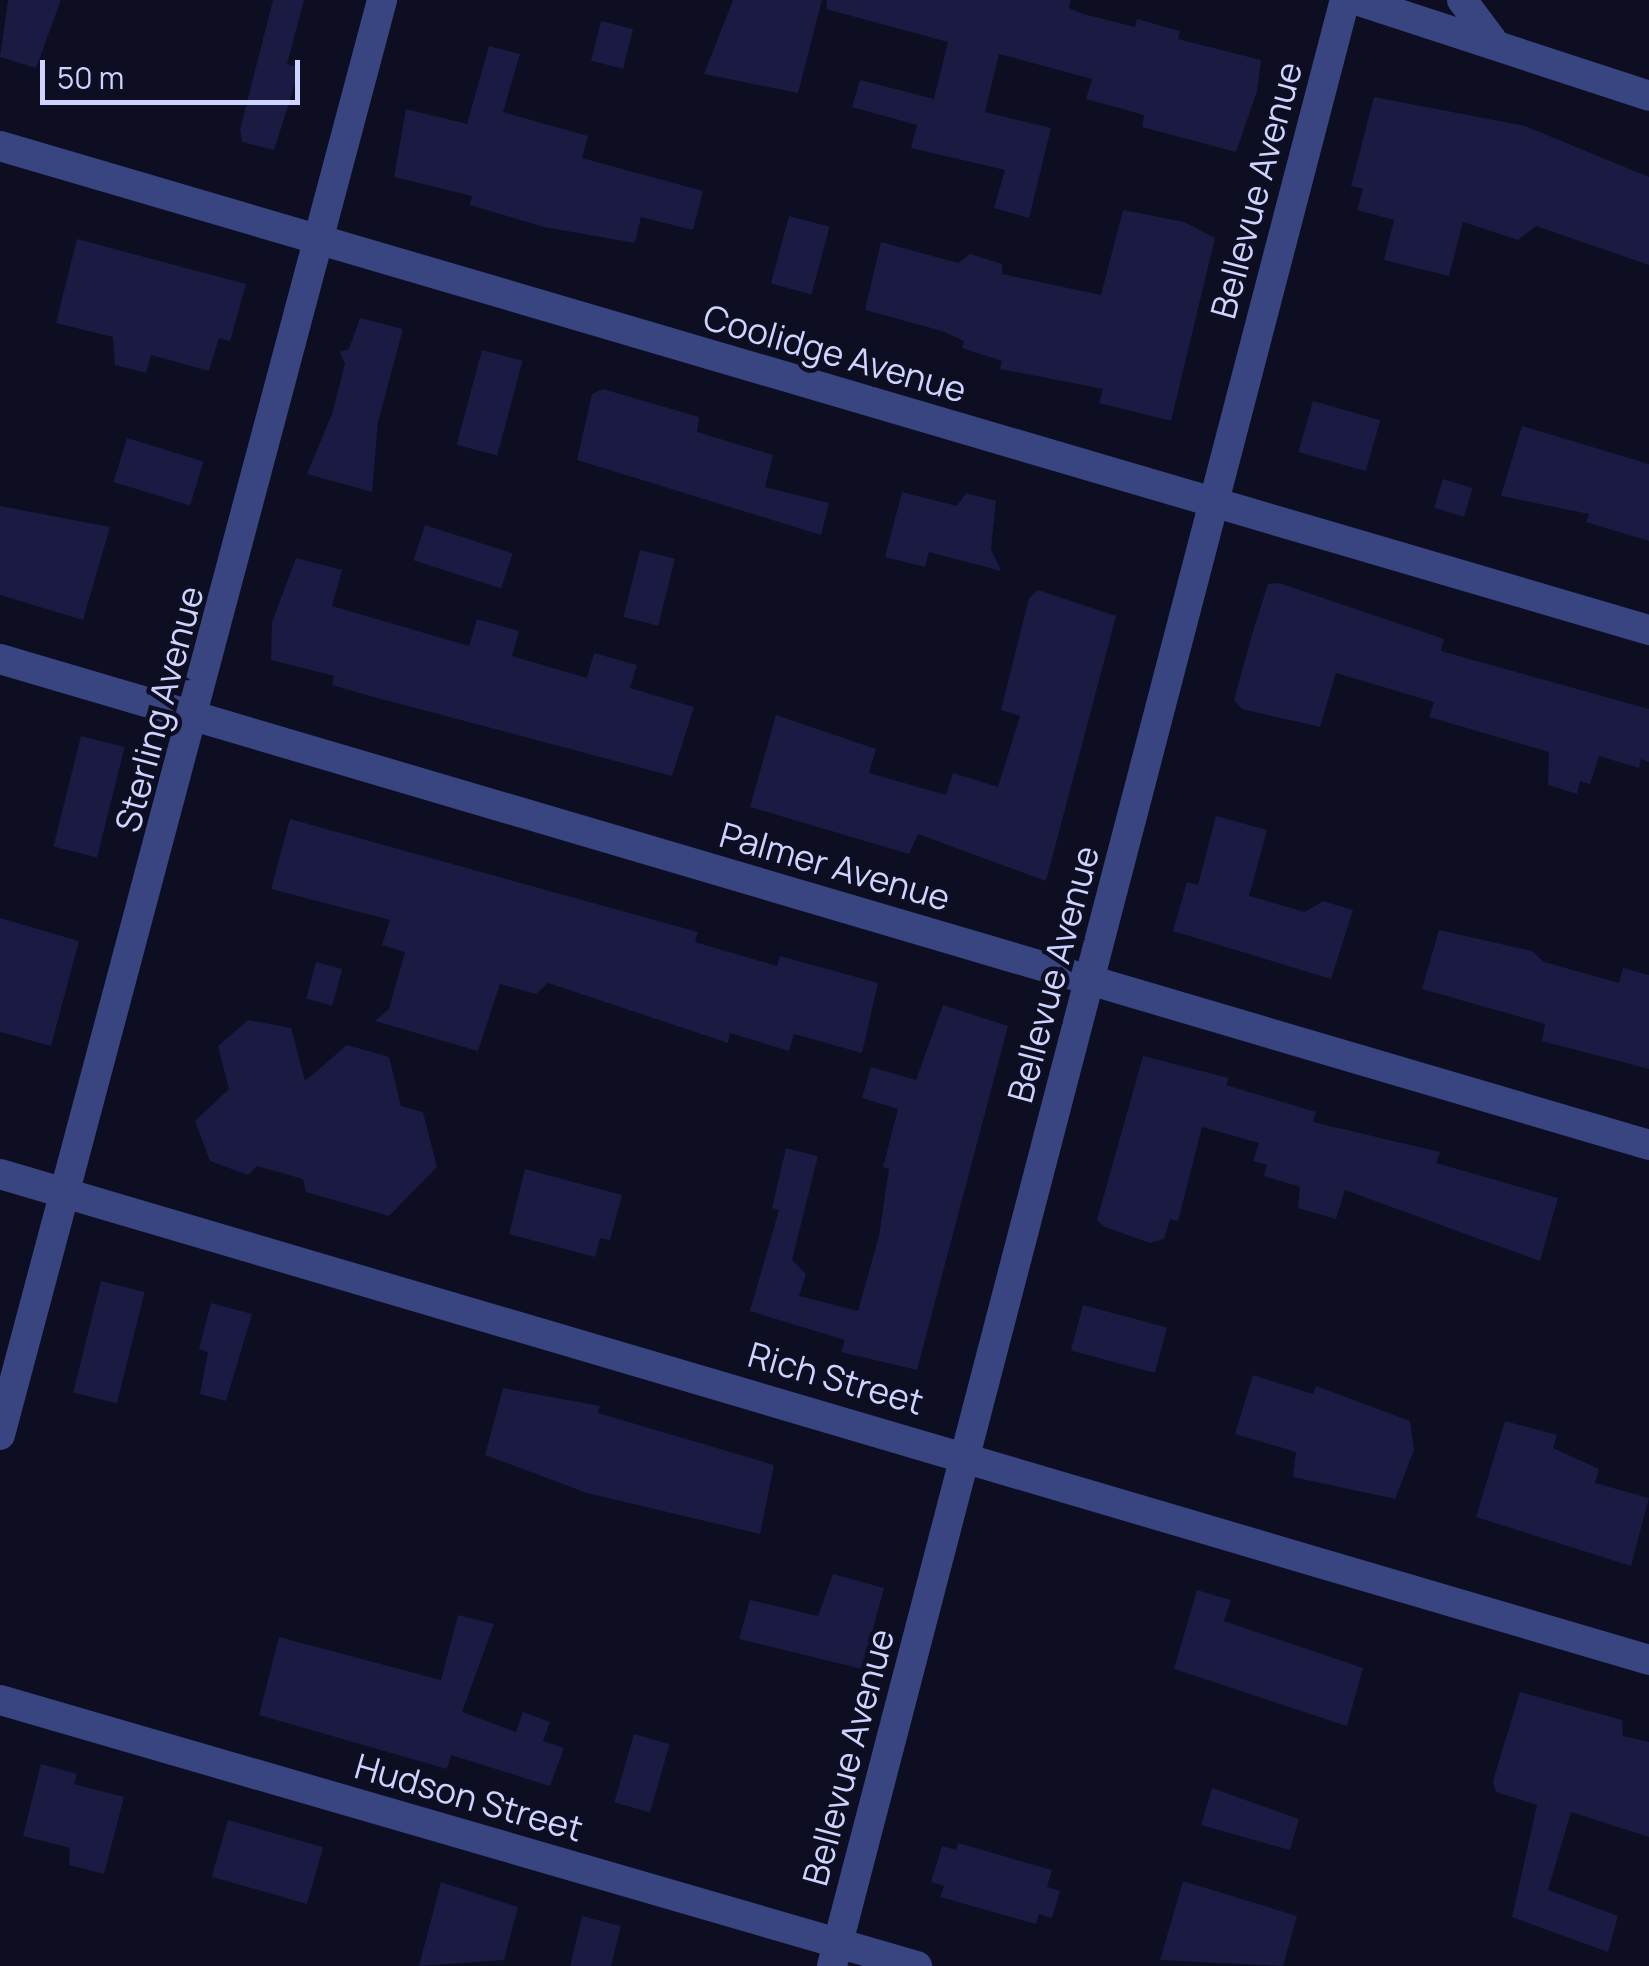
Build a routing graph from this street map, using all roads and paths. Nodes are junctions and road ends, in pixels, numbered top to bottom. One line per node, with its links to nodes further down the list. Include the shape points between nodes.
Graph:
1 (382, 0): 8 (street, Sterling Avenue)
2 (1345, 0): 9 (street, Bellevue Avenue)
3 (1356, 0): 5 (street)
4 (1462, 0): 5 (street)
5 (1492, 40): 6 (street)
6 (1649, 96)
7 (0, 146): 8 (street, Coolidge Avenue)
8 (321, 242): 9 (street, Coolidge Avenue); 12 (street, Sterling Avenue)
9 (1213, 503): 10 (street, Coolidge Avenue); 13 (street, Bellevue Avenue)
10 (1649, 630)
11 (0, 659): 12 (street, Palmer Avenue)
12 (197, 717): 13 (street, Palmer Avenue); 16 (street, Sterling Avenue)
13 (1090, 980): 14 (street, Palmer Avenue); 18 (street, Bellevue Avenue)
14 (1649, 1145)
15 (0, 1174): 16 (street, Rich Street)
16 (64, 1192): 17 (street, Sterling Avenue); 18 (street, Rich Street)
17 (0, 1434)
18 (966, 1455): 19 (street, Rich Street); 21 (street, Bellevue Avenue)
19 (1649, 1660)
20 (0, 1700): 21 (street, Hudson Street)
21 (835, 1954): 22 (street, Hudson Street)
22 (918, 1966)

